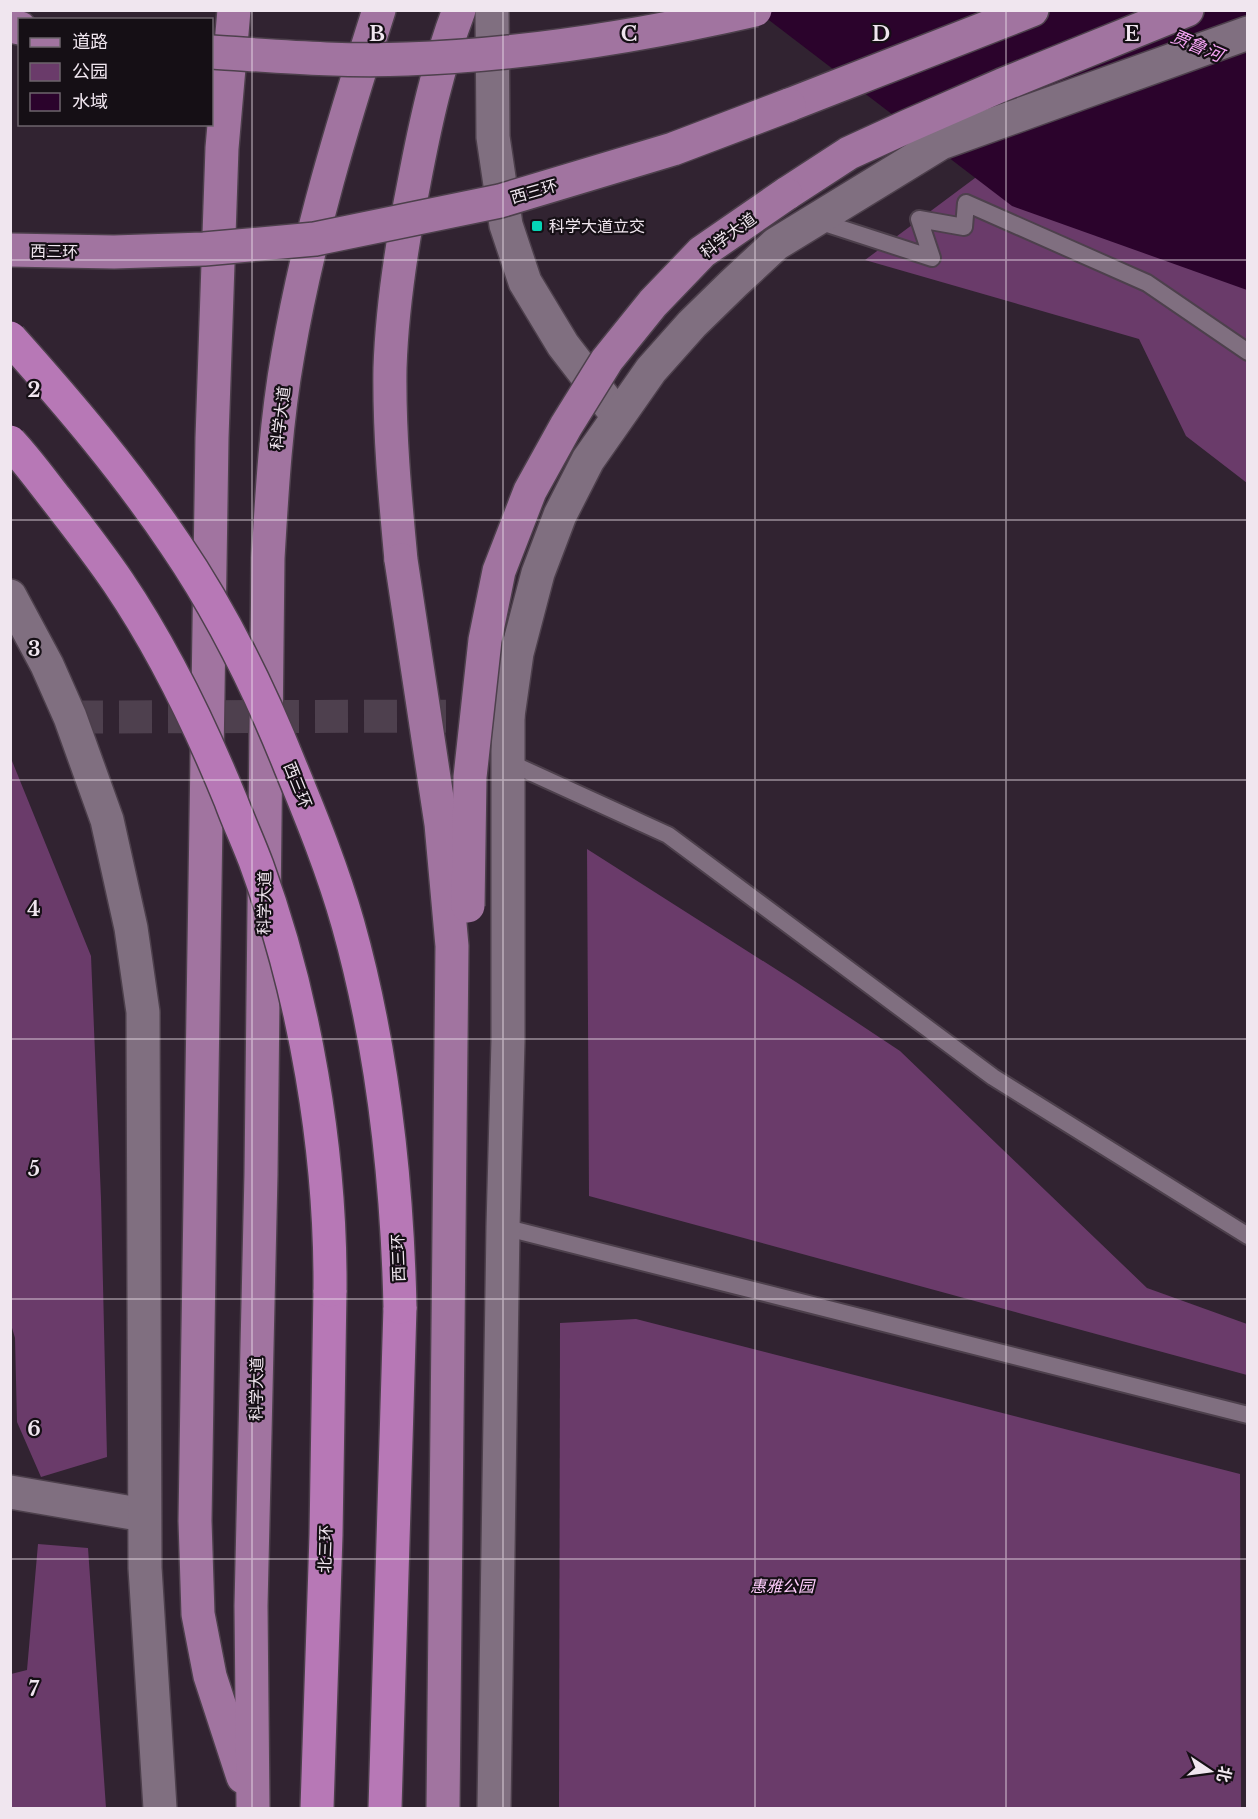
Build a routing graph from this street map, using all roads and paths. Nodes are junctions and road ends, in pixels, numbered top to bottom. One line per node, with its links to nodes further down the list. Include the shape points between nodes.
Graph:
1 (234, 10): 24 (main road, bridge, via 222,148 212,438 195,1521 198,1614 210,1676)
2 (379, 10): 24 (main road, 科学大道, via 340,131 307,262 288,355 273,465 268,558 251,1606)
3 (459, 10): 18 (main road, 科学大道, bridge, via 420,150 399,271 390,367 391,447 400,560 442,835 452,946)
4 (492, 10): 14 (main road, via 493,137 506,225 525,282 563,345)
5 (755, 10): 9 (main road, bridge, via 598,41 417,59)
6 (1032, 10): 11 (main road, 西三环, bridge, via 673,149 500,201 315,239 204,249)
7 (1187, 10): 18 (main road, 科学大道, bridge, via 1002,85 849,153 702,252 653,303 607,360 530,492 499,571 485,640 470,777 469,965)
8 (1248, 33): 10 (main road, via 941,143)
9 (213, 52)
10 (814, 219): 13 (lane, via 932,258 920,219 964,227 966,203 1147,283); 14 (main road, via 776,244 692,324 651,370)
11 (10, 250)
12 (10, 338): 27 (highway, 西三环, bridge, via 70,405 176,545 221,620 263,699 322,843 348,924 379,1067 397,1221 400,1307)
13 (1248, 352)
14 (618, 416): 17 (main road, via 588,460 560,515 538,573 517,653 508,716)
15 (10, 442): 26 (highway, 北三环, bridge, via 118,583 201,729 257,866 293,987 312,1078 330,1248)
16 (10, 596): 23 (main road, via 52,675 107,820 136,960 143,1012)
17 (508, 762): 19 (main road); 20 (lane, via 668,835 993,1077)
18 (450, 1090): 28 (main road, 科学大道, bridge)
19 (503, 1227): 21 (lane); 29 (main road)
20 (1248, 1236)
21 (1248, 1415)
22 (10, 1492): 23 (main road)
23 (144, 1515): 25 (main road)
24 (253, 1807)
25 (160, 1809)
26 (317, 1809)
27 (385, 1809)
28 (443, 1809)
29 (494, 1809)

